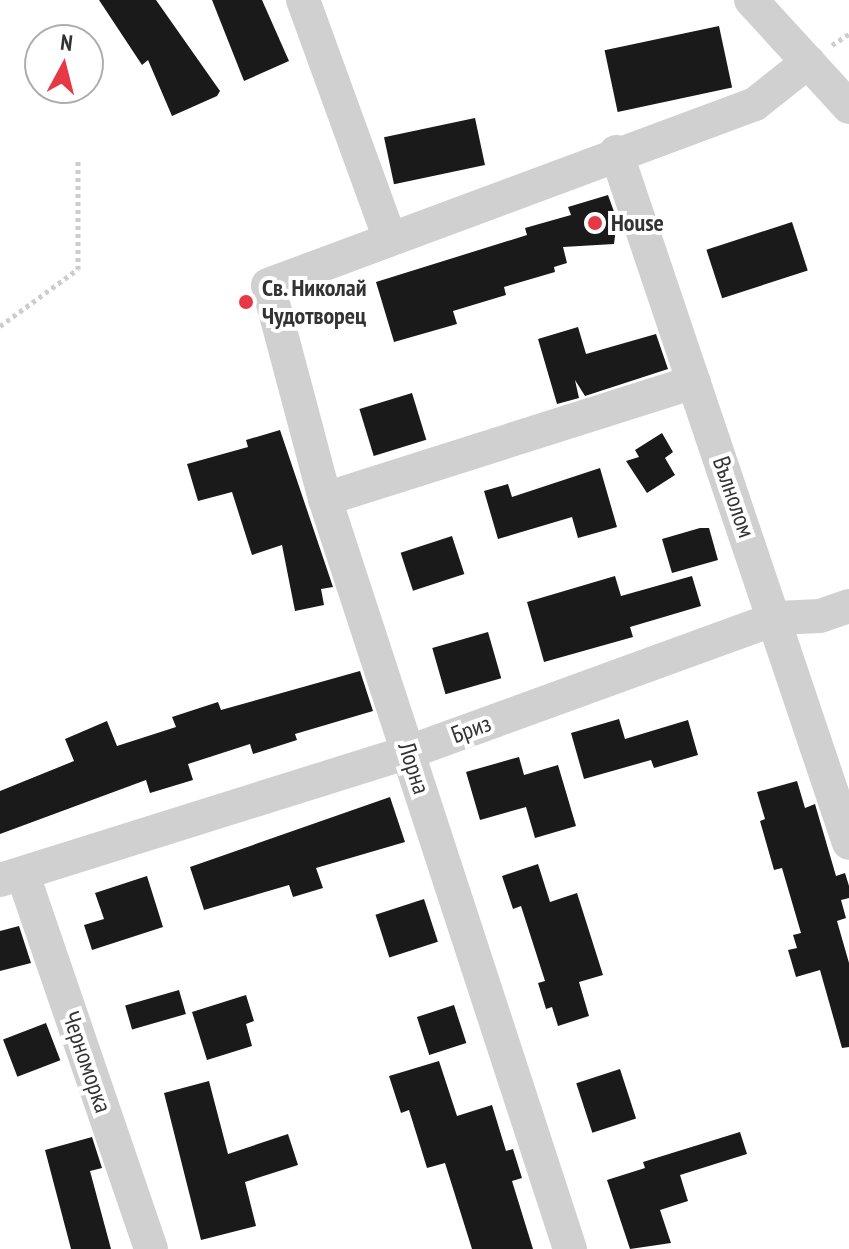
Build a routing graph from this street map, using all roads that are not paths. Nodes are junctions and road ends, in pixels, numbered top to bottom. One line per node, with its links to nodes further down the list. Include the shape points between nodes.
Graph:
1 (303, 0): 6 (street)
2 (751, 0): 3 (street)
3 (808, 62): 4 (street); 5 (street, via 755,104)
4 (849, 107)
5 (616, 152): 6 (street); 7 (street, Вълнолом)
6 (389, 236): 8 (street, Лорна, via 268,285)
7 (694, 382): 8 (street); 10 (street, Вълнолом)
8 (325, 499): 11 (street, Лорна)
9 (849, 606): 10 (street, Бриз, via 820,616)
10 (777, 618): 11 (street, Бриз); 12 (street, Вълнолом)
11 (409, 752): 13 (street, Бриз); 15 (street, Лорна)
12 (849, 843)
13 (12, 878): 14 (street, Черноморка)
14 (151, 1249)
15 (570, 1249)

